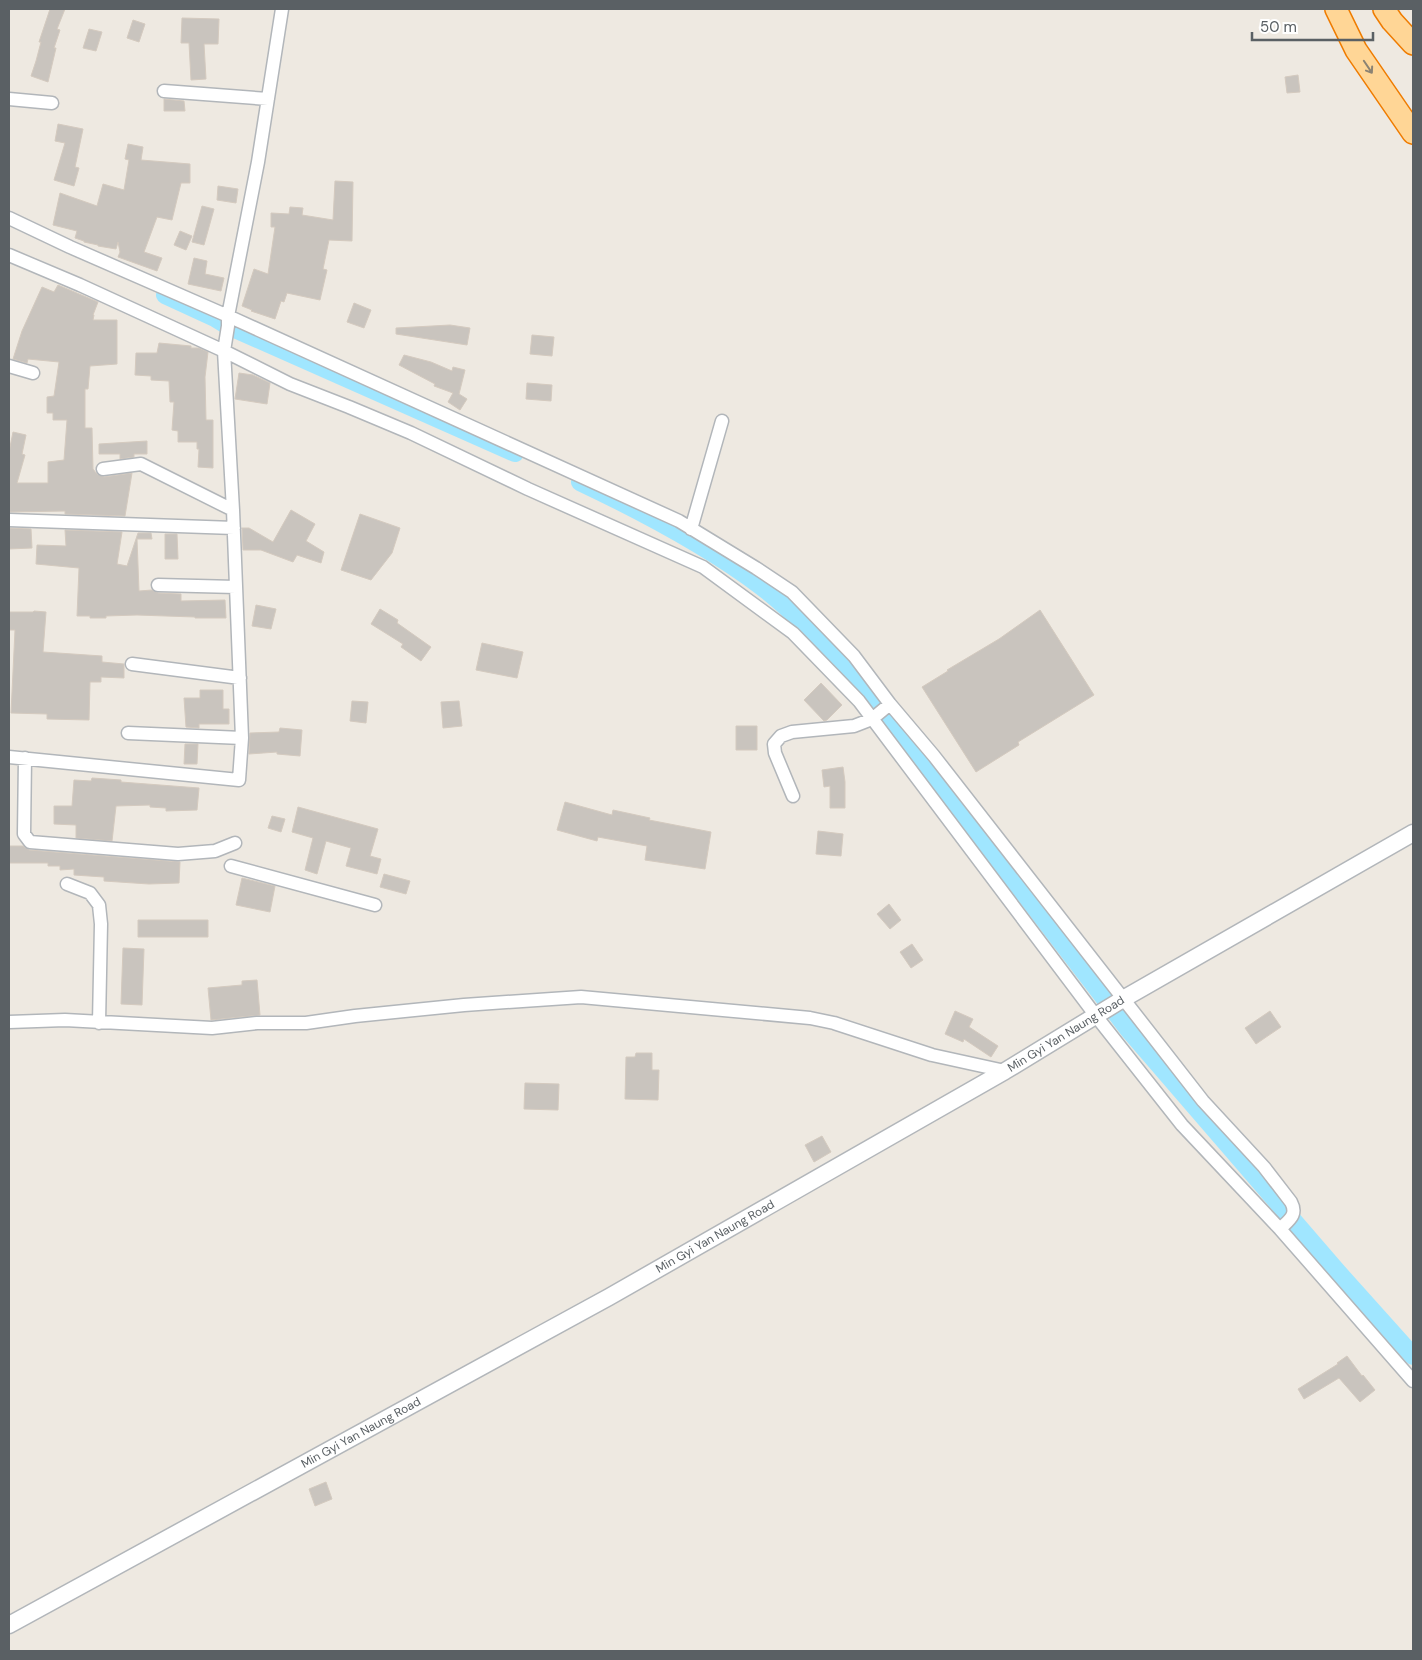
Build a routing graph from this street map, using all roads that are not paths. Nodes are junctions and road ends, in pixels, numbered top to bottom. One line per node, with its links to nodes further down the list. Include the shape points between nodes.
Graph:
1 (282, 9): 7 (street)
2 (1336, 9): 9 (highway, one-way to 9, via 1356,50)
3 (1384, 9): 4 (highway)
4 (1413, 44)
5 (164, 91): 7 (street)
6 (9, 99): 8 (street)
7 (268, 99): 12 (street)
8 (52, 103)
9 (1413, 133)
10 (9, 218): 12 (street)
11 (9, 255): 13 (street)
12 (228, 316): 13 (street); 21 (street)
13 (224, 351): 18 (street); 26 (street, via 290,384 402,429 703,567 793,633 859,701)
14 (9, 366): 15 (street)
15 (33, 373)
16 (722, 421): 21 (street)
17 (103, 469): 18 (street, via 140,464)
18 (234, 510): 20 (street)
19 (9, 520): 20 (street)
20 (234, 528): 23 (street)
21 (691, 529): 26 (street, via 792,592 854,656)
22 (158, 586): 23 (street)
23 (236, 587): 25 (street)
24 (132, 664): 25 (street)
25 (240, 678): 28 (street)
26 (880, 712): 31 (street, via 854,726 781,736 774,744 775,753); 37 (street); 37 (street, via 934,756)
27 (128, 733): 28 (street)
28 (242, 738): 30 (street, via 240,780)
29 (9, 757): 30 (street)
30 (25, 758): 33 (street, via 24,834 30,842 178,854 215,851)
31 (793, 796)
32 (1413, 833): 37 (street, Min Gyi Yan Naung Road)
33 (235, 842)
34 (231, 866): 36 (street)
35 (66, 884): 39 (street, via 90,893 99,905)
36 (375, 905)
37 (1110, 1008): 40 (street, Min Gyi Yan Naung Road); 41 (street, via 1182,1125); 41 (street, via 1264,1167 1294,1209)
38 (9, 1022): 39 (street)
39 (99, 1022): 40 (street, via 212,1028 257,1022 306,1023 464,1005 581,997 834,1022 932,1056)
40 (1005, 1071): 43 (street, Min Gyi Yan Naung Road, via 609,1297)
41 (1286, 1224): 42 (street)
42 (1413, 1381)
43 (9, 1625)

